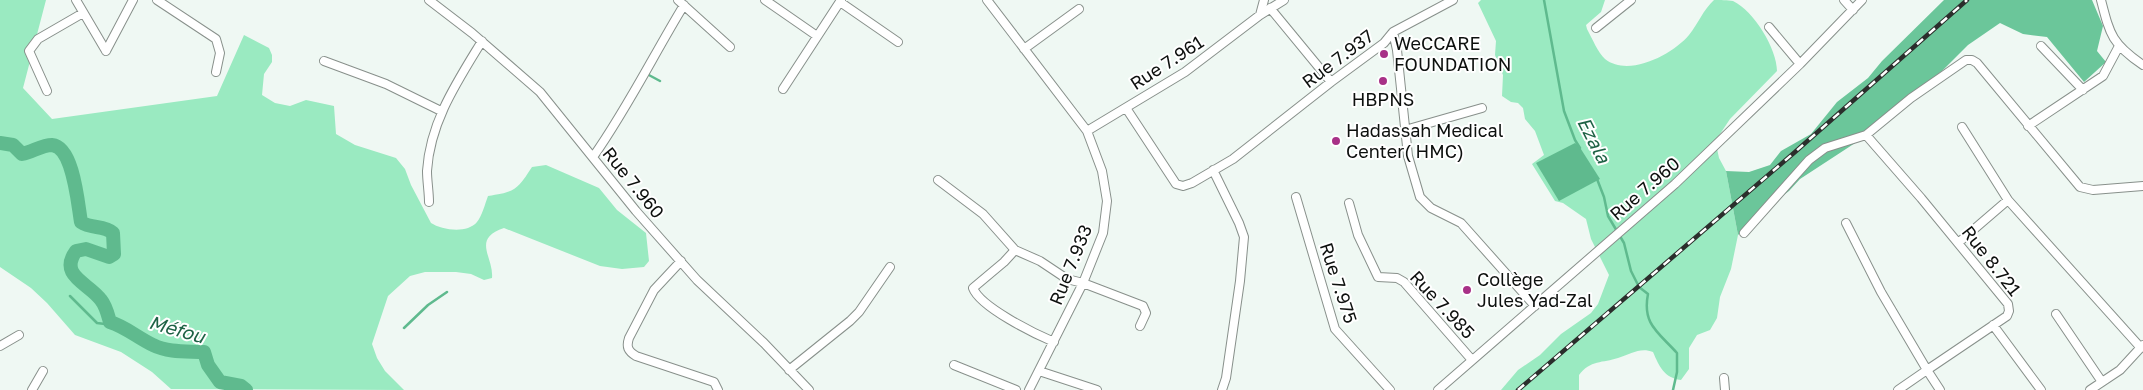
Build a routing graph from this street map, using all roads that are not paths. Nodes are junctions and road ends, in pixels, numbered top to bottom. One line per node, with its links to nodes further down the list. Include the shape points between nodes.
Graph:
1 (76, 0): 19 (street)
2 (133, 0): 19 (street, via 106,51)
3 (157, 0): 34 (street, via 216,39 220,53)
4 (430, 0): 25 (street, Rue 7.960)
5 (765, 0): 24 (street)
6 (987, 0): 30 (street, Rue 7.933)
7 (1264, 0): 20 (street)
8 (1284, 0): 16 (street, Rue 7.961)
9 (1453, 0): 23 (street)
10 (1631, 0): 22 (street)
11 (1844, 0): 18 (street)
12 (1862, 0): 18 (street, Rue 7.960)
13 (2101, 0): 28 (street, via 2112,36)
14 (840, 1): 24 (street); 26 (street)
15 (681, 3): 29 (street); 47 (street, via 613,129)
16 (1270, 8): 20 (street, Rue 7.961); 35 (street)
17 (1079, 9): 30 (street)
18 (1853, 10): 32 (street, Rue 7.960)
19 (83, 13): 38 (street, via 38,39 29,51)
20 (1260, 15): 39 (street, Rue 7.961, via 1185,72)
21 (1769, 27): 32 (street)
22 (1596, 28)
23 (1393, 32): 35 (street, Rue 7.937, via 1384,44); 44 (street, Rue 7.937)
24 (817, 36): 36 (street)
25 (482, 41): 41 (street); 47 (street, Rue 7.960, via 540,92)
26 (898, 42)
27 (2041, 46): 37 (street)
28 (2119, 46): 33 (street); 37 (street, via 2103,76)
29 (730, 47)
30 (1024, 49): 45 (street, Rue 7.933)
31 (324, 61): 41 (street, via 386,84)
32 (1800, 64): 62 (street, Rue 7.960, via 1675,184)
33 (2143, 65)
34 (216, 72)
35 (1331, 82): 48 (street, Rue 7.937, via 1233,159)
36 (783, 89)
37 (2083, 90): 42 (street)
38 (47, 91)
39 (1126, 108): 45 (street, Rue 7.961); 48 (street, Rue 7.937, via 1176,184 1192,183)
40 (1482, 108): 44 (street)
41 (441, 112): 53 (street, via 427,172)
42 (2028, 126): 46 (street, via 1976,63 1966,60 1911,98); 50 (street, via 2080,187 2093,190)
43 (1962, 127): 52 (street)
44 (1405, 130): 62 (street, Rue 7.937, via 1408,156 1420,197 1431,208 1460,223)
45 (1087, 131): 61 (street, Rue 7.933, via 1102,171 1107,201 1103,233)
46 (1866, 135): 56 (street, via 1825,148 1809,160); 57 (street, Rue 8.721)
47 (593, 157): 59 (street, Rue 7.960)
48 (1213, 170): 84 (street, via 1244,237)
49 (938, 180): 58 (street, via 983,214)
50 (2143, 186)
51 (1296, 197): 85 (street, Rue 7.975, via 1334,329)
52 (2008, 200): 57 (street); 69 (street)
53 (429, 202)
54 (1349, 202): 70 (street, Rue 7.985, via 1358,235 1378,277 1397,278 1404,282)
55 (1846, 223): 73 (street, via 1881,292)
56 (1744, 233)
57 (1958, 243): 64 (street, Rue 8.721, via 2008,304 2007,316)
58 (1015, 250): 61 (street, via 1040,261 1063,277); 67 (street, via 973,288 975,293 1008,319)
59 (681, 261): 72 (street, Rue 7.960); 79 (street, via 654,290 627,345 636,356 714,382)
60 (890, 267): 72 (street, via 859,312)
61 (1083, 282): 65 (street, via 1143,306 1146,313); 67 (street, Rue 7.933)
62 (1535, 306): 70 (street, Rue 7.960)
63 (2056, 314): 77 (street)
64 (1993, 325): 73 (street, Rue 8.721); 90 (street)
65 (1140, 326)
66 (19, 335): 68 (street)
67 (1054, 342): 75 (street, Rue 7.933)
68 (0, 346)
69 (2142, 347): 77 (street, via 2120,370)
70 (1472, 360): 86 (street, Rue 7.960)
71 (954, 365): 81 (street)
72 (789, 370): 80 (street, Rue 7.960)
73 (1927, 370): 88 (street, Rue 8.721); 89 (street)
74 (42, 371): 78 (street)
75 (1039, 371): 82 (street, Rue 7.933); 83 (street)
76 (1724, 378): 87 (street)
77 (2102, 382): 91 (street)
78 (32, 390)
79 (718, 390)
80 (810, 390)
81 (1016, 390)
82 (1029, 390)
83 (1097, 390)
84 (1222, 390)
85 (1390, 390)
86 (1438, 390)
87 (1724, 390)
88 (1898, 390)
89 (1940, 390)
90 (2041, 390)
91 (2090, 390)

